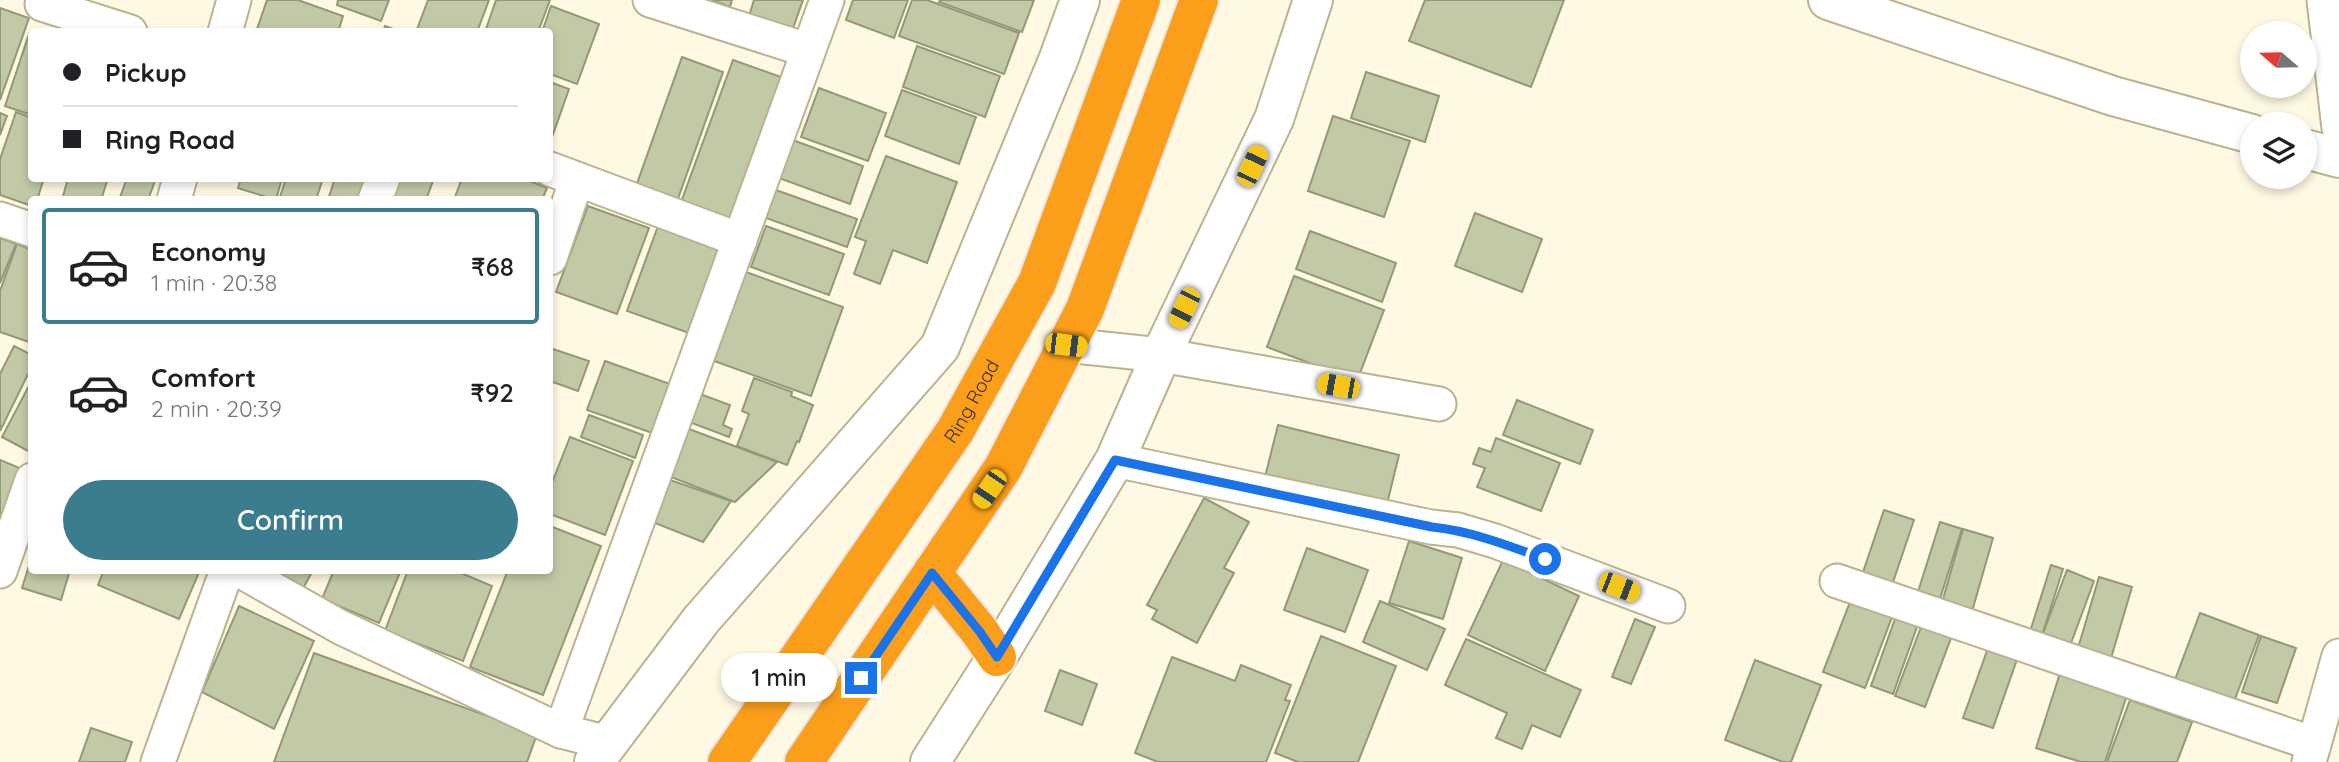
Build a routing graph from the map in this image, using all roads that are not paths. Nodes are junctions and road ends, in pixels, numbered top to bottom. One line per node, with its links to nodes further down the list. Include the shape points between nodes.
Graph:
1 (234, 0): 12 (street)
2 (650, 0): 13 (street)
3 (827, 0): 13 (street)
4 (1080, 0): 37 (street, via 940,347 701,620)
5 (1141, 0): 40 (highway, Ring Road, via 1037,284 955,430)
6 (1199, 0): 23 (highway, via 1085,309)
7 (1313, 0): 24 (street, via 1274,119)
8 (1828, 0): 15 (street, via 2113,96)
9 (2324, 0): 14 (street)
10 (37, 1): 11 (street)
11 (118, 28)
12 (226, 28)
13 (807, 50): 22 (street)
14 (2339, 128)
15 (2240, 131)
16 (2317, 152): 17 (street)
17 (2339, 158)
18 (563, 174): 21 (street); 22 (street)
19 (0, 219): 20 (street)
20 (28, 229)
21 (553, 239)
22 (740, 240): 36 (street)
23 (1066, 345): 24 (street); 29 (highway, via 1003,468)
24 (1161, 355): 25 (street); 26 (street)
25 (1439, 404)
26 (1115, 460): 33 (street, via 1458,530); 35 (street)
27 (28, 491): 28 (street)
28 (0, 571)
29 (932, 573): 35 (highway); 41 (highway)
30 (226, 574): 39 (street)
31 (246, 574): 36 (street, via 340,626)
32 (1837, 581): 38 (street)
33 (1668, 606)
34 (2339, 656): 38 (street)
35 (997, 657): 42 (street)
36 (561, 731): 37 (street)
37 (601, 752)
38 (2312, 753)
39 (158, 762)
40 (727, 762)
41 (804, 762)
42 (930, 762)

